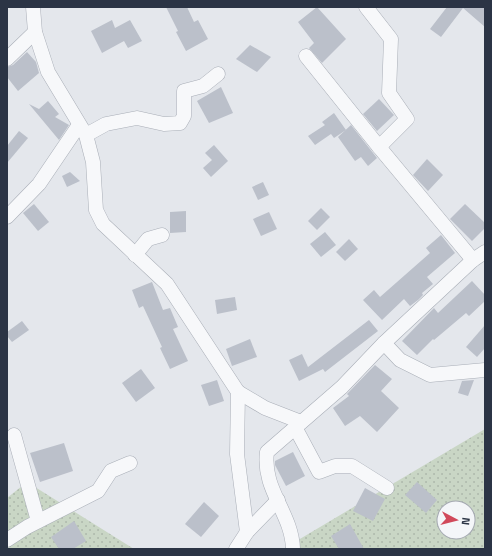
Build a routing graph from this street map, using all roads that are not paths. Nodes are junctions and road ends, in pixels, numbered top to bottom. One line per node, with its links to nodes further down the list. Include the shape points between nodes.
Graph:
1 (33, 7): 3 (street)
2 (366, 7): 8 (street, via 390,39 389,93 407,119)
3 (35, 32): 5 (street); 7 (street, via 48,72)
4 (306, 56): 8 (street)
5 (7, 59)
6 (218, 74): 7 (street, via 203,86 184,91 184,116 180,123 164,124 137,118)
7 (83, 130): 9 (street, via 39,184); 12 (street, via 93,162 96,210 103,224)
8 (379, 148): 13 (street)
9 (7, 217)
10 (162, 234): 12 (street, via 148,240)
11 (485, 252): 13 (street)
12 (136, 255): 16 (street, via 167,284)
13 (473, 260): 14 (street)
14 (384, 343): 15 (street, via 400,360 430,375); 17 (street, via 342,387)
15 (485, 370)
16 (238, 392): 17 (street); 23 (street, via 238,454)
17 (298, 426): 20 (street, via 319,472 335,466 352,466); 21 (street, via 268,452 267,477)
18 (14, 435): 22 (street)
19 (130, 463): 22 (street, via 111,471 98,491)
20 (387, 488)
21 (278, 500): 23 (street); 26 (street, via 292,536)
22 (38, 521): 24 (street)
23 (247, 532): 25 (street)
24 (7, 540)
25 (236, 549)
26 (293, 549)

